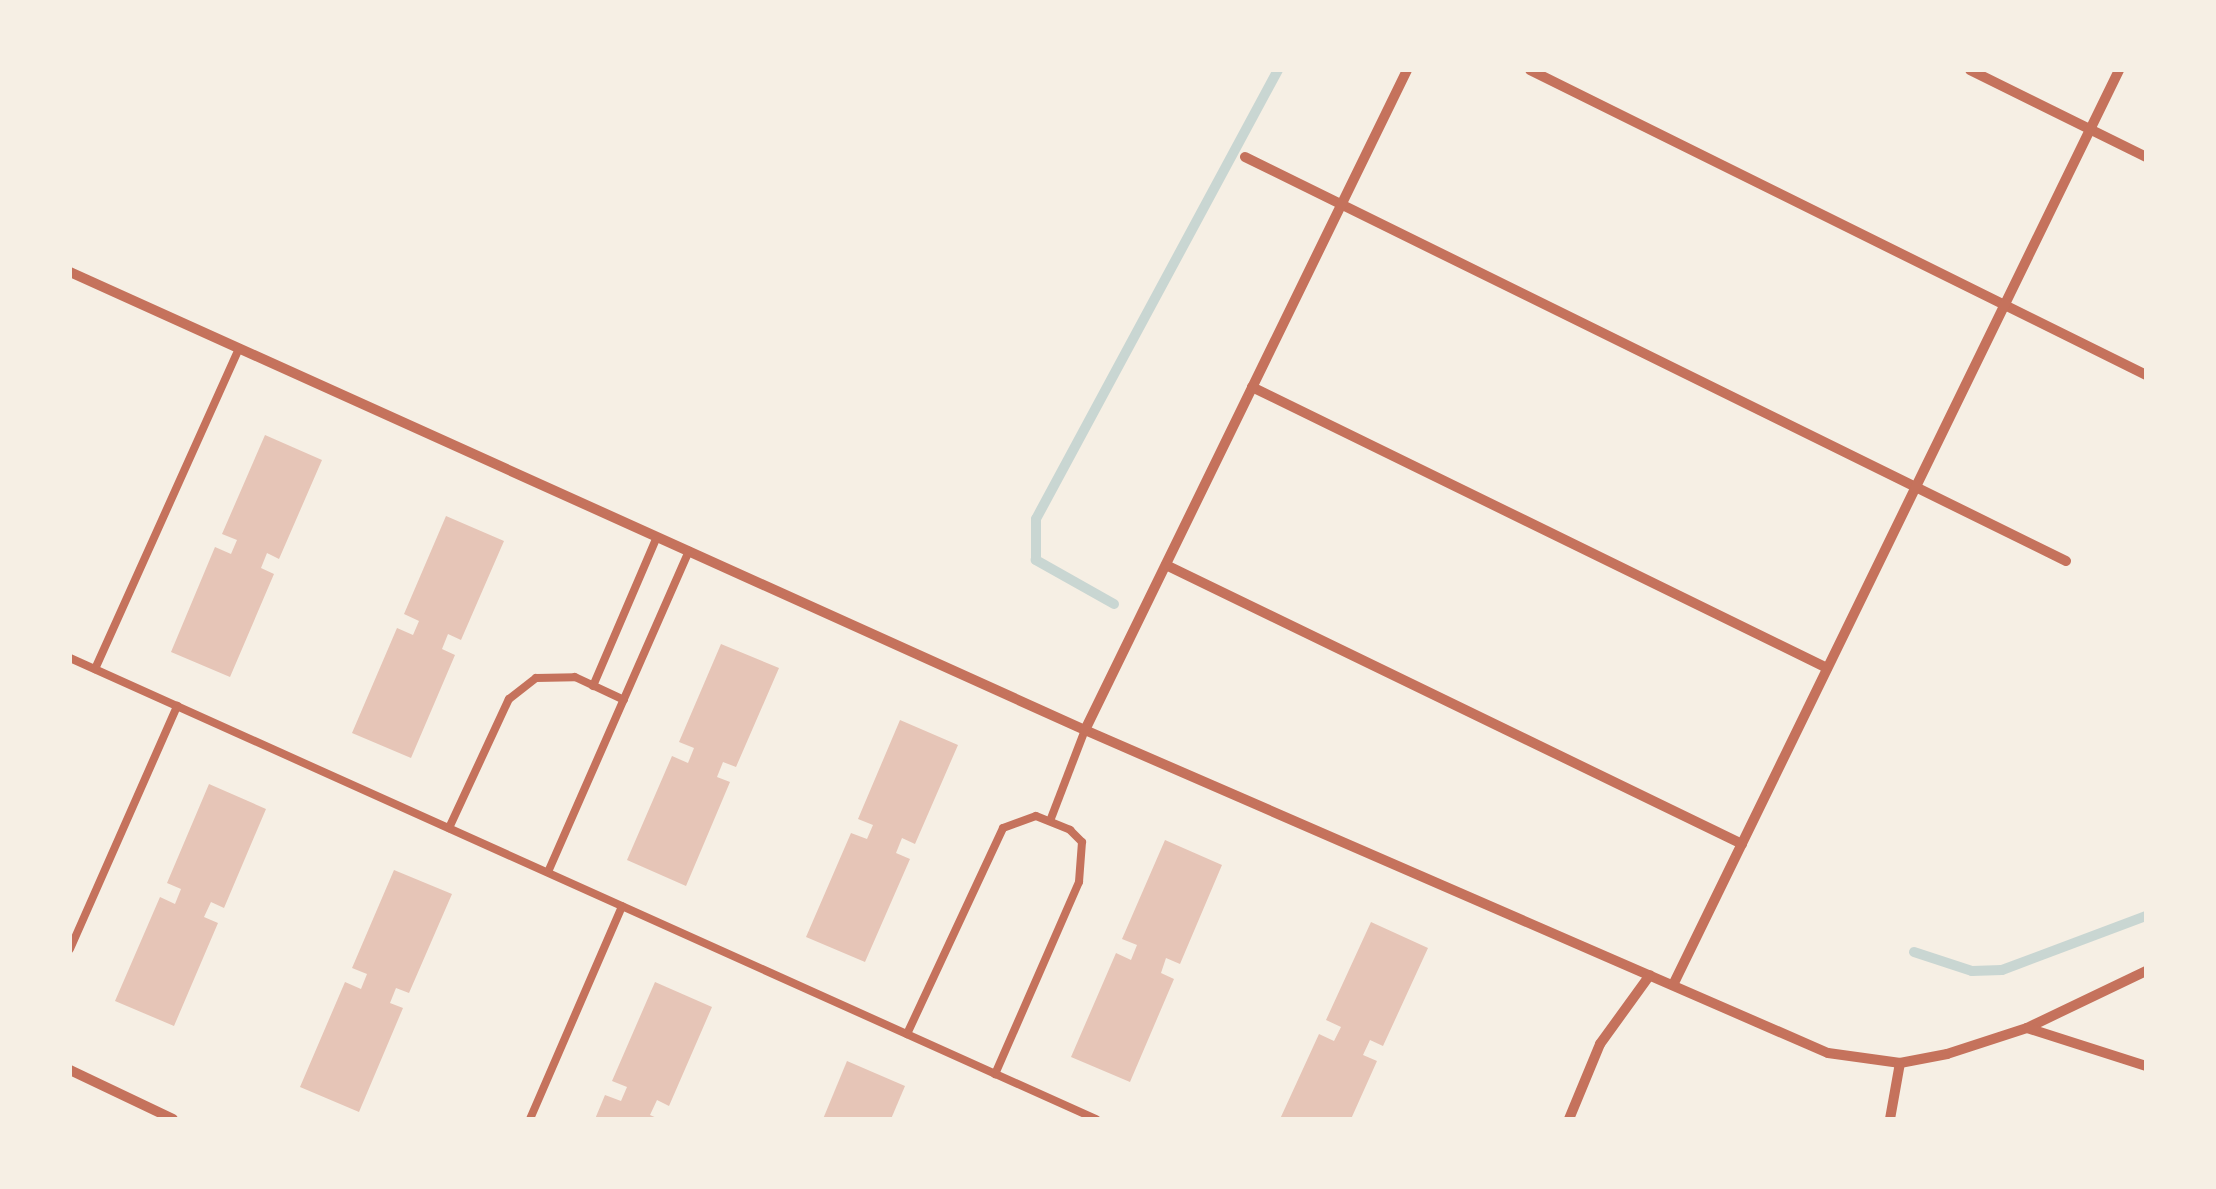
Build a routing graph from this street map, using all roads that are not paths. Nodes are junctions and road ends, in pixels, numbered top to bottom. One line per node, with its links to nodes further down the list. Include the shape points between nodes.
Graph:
1 (1407, 70): 8 (street)
2 (1530, 70): 10 (street)
3 (1970, 70): 5 (street)
4 (2119, 70): 5 (street)
5 (2090, 129): 7 (street); 10 (street)
6 (1245, 156): 8 (street)
7 (2146, 157)
8 (1341, 204): 13 (street); 14 (street)
9 (70, 272): 11 (street)
10 (2004, 304): 12 (street); 14 (street)
11 (240, 348): 15 (street); 21 (lane)
12 (2146, 374)
13 (1252, 387): 18 (street); 20 (street)
14 (1916, 487): 17 (street); 20 (street)
15 (657, 537): 16 (street); 22 (lane)
16 (690, 551): 23 (lane); 25 (street)
17 (2066, 561)
18 (1166, 564): 25 (street); 28 (street)
19 (70, 658): 21 (lane)
20 (1827, 668): 28 (street)
21 (95, 669): 24 (lane)
22 (593, 686): 23 (lane); 27 (lane, via 575,677 536,678 509,699)
23 (624, 700): 29 (lane)
24 (178, 706): 27 (lane); 31 (lane)
25 (1085, 730): 26 (lane); 33 (street)
26 (1050, 821): 36 (lane, via 1018,818 1003,828); 40 (lane, via 1082,842 1084,860)
27 (449, 828): 29 (lane)
28 (1742, 844): 34 (street)
29 (548, 872): 30 (lane)
30 (622, 906): 36 (lane); 43 (lane)
31 (70, 949)
32 (2146, 971): 35 (street)
33 (1650, 975): 34 (street); 46 (street, via 1600,1044)
34 (1673, 985): 37 (street, via 1828,1053)
35 (2027, 1028): 37 (street); 38 (street)
36 (906, 1034): 40 (lane)
37 (1900, 1063): 47 (street)
38 (2146, 1066)
39 (70, 1070): 42 (street)
40 (995, 1074): 41 (lane)
41 (1068, 1107): 44 (lane); 45 (lane)
42 (173, 1119)
43 (530, 1119)
44 (1063, 1119)
45 (1096, 1119)
46 (1570, 1119)
47 (1890, 1119)

